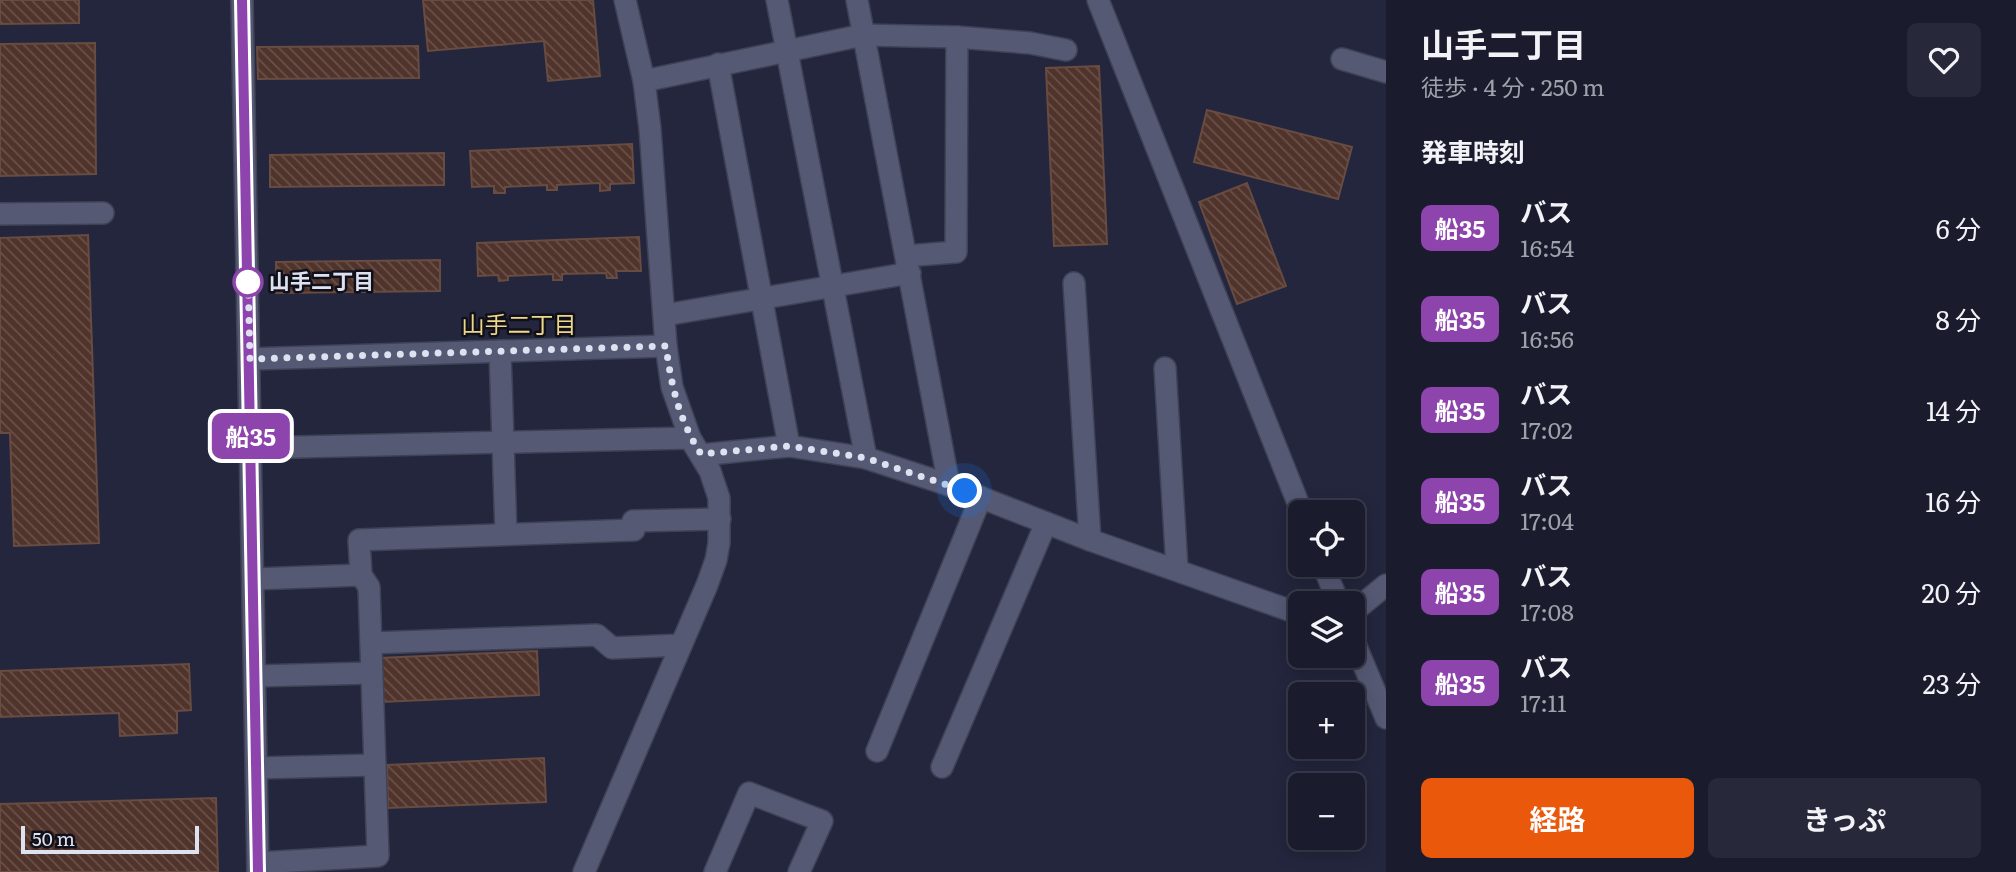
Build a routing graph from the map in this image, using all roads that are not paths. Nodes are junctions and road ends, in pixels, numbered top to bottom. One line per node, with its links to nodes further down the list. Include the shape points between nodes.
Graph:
1 (242, 0): 23 (street)
2 (625, 0): 13 (street)
3 (777, 0): 9 (street)
4 (857, 0): 6 (street)
5 (1098, 0): 32 (street)
6 (863, 35): 7 (street); 9 (street); 16 (street)
7 (957, 37): 8 (street); 16 (street, via 956,252)
8 (1066, 50)
9 (786, 51): 11 (street); 18 (street)
10 (1342, 59): 12 (street)
11 (718, 64): 13 (street); 19 (street)
12 (1386, 72)
13 (644, 80): 20 (street)
14 (103, 213): 15 (street)
15 (0, 214)
16 (908, 265): 18 (street); 30 (street)
17 (1074, 283): 36 (street)
18 (833, 286): 19 (street); 29 (street)
19 (761, 299): 20 (street); 27 (street)
20 (665, 315): 21 (street)
21 (666, 346): 22 (street); 26 (street, via 672,387)
22 (500, 351): 23 (street); 25 (street)
23 (250, 359): 28 (street)
24 (1165, 368): 37 (street)
25 (502, 442): 26 (street); 28 (street); 35 (street)
26 (696, 446): 27 (street); 33 (street, via 719,498)
27 (789, 446): 29 (street)
28 (251, 449): 39 (street)
29 (866, 458): 30 (street)
30 (949, 485): 31 (street)
31 (981, 497): 34 (street); 49 (street)
32 (1297, 500)
33 (720, 519): 35 (street, via 633,522 634,530); 44 (street, via 716,560)
34 (1046, 523): 36 (street); 51 (street)
35 (506, 534): 38 (street, via 359,540)
36 (1090, 540): 37 (street)
37 (1177, 569): 42 (street)
38 (360, 575): 39 (street); 43 (street, via 369,587)
39 (253, 579): 47 (street)
40 (1386, 585): 41 (street)
41 (1365, 602)
42 (1288, 610)
43 (371, 643): 44 (street, via 597,635 612,648); 46 (street)
44 (681, 645): 54 (street)
45 (1365, 668): 48 (street)
46 (372, 673): 47 (street); 50 (street)
47 (255, 676): 52 (street)
48 (1386, 718)
49 (877, 751)
50 (375, 765): 52 (street); 53 (street, via 378,856)
51 (942, 767)
52 (257, 768): 53 (street)
53 (258, 867)
54 (584, 872)
55 (715, 872): 56 (street, via 749,793 822,821)
56 (799, 872)

